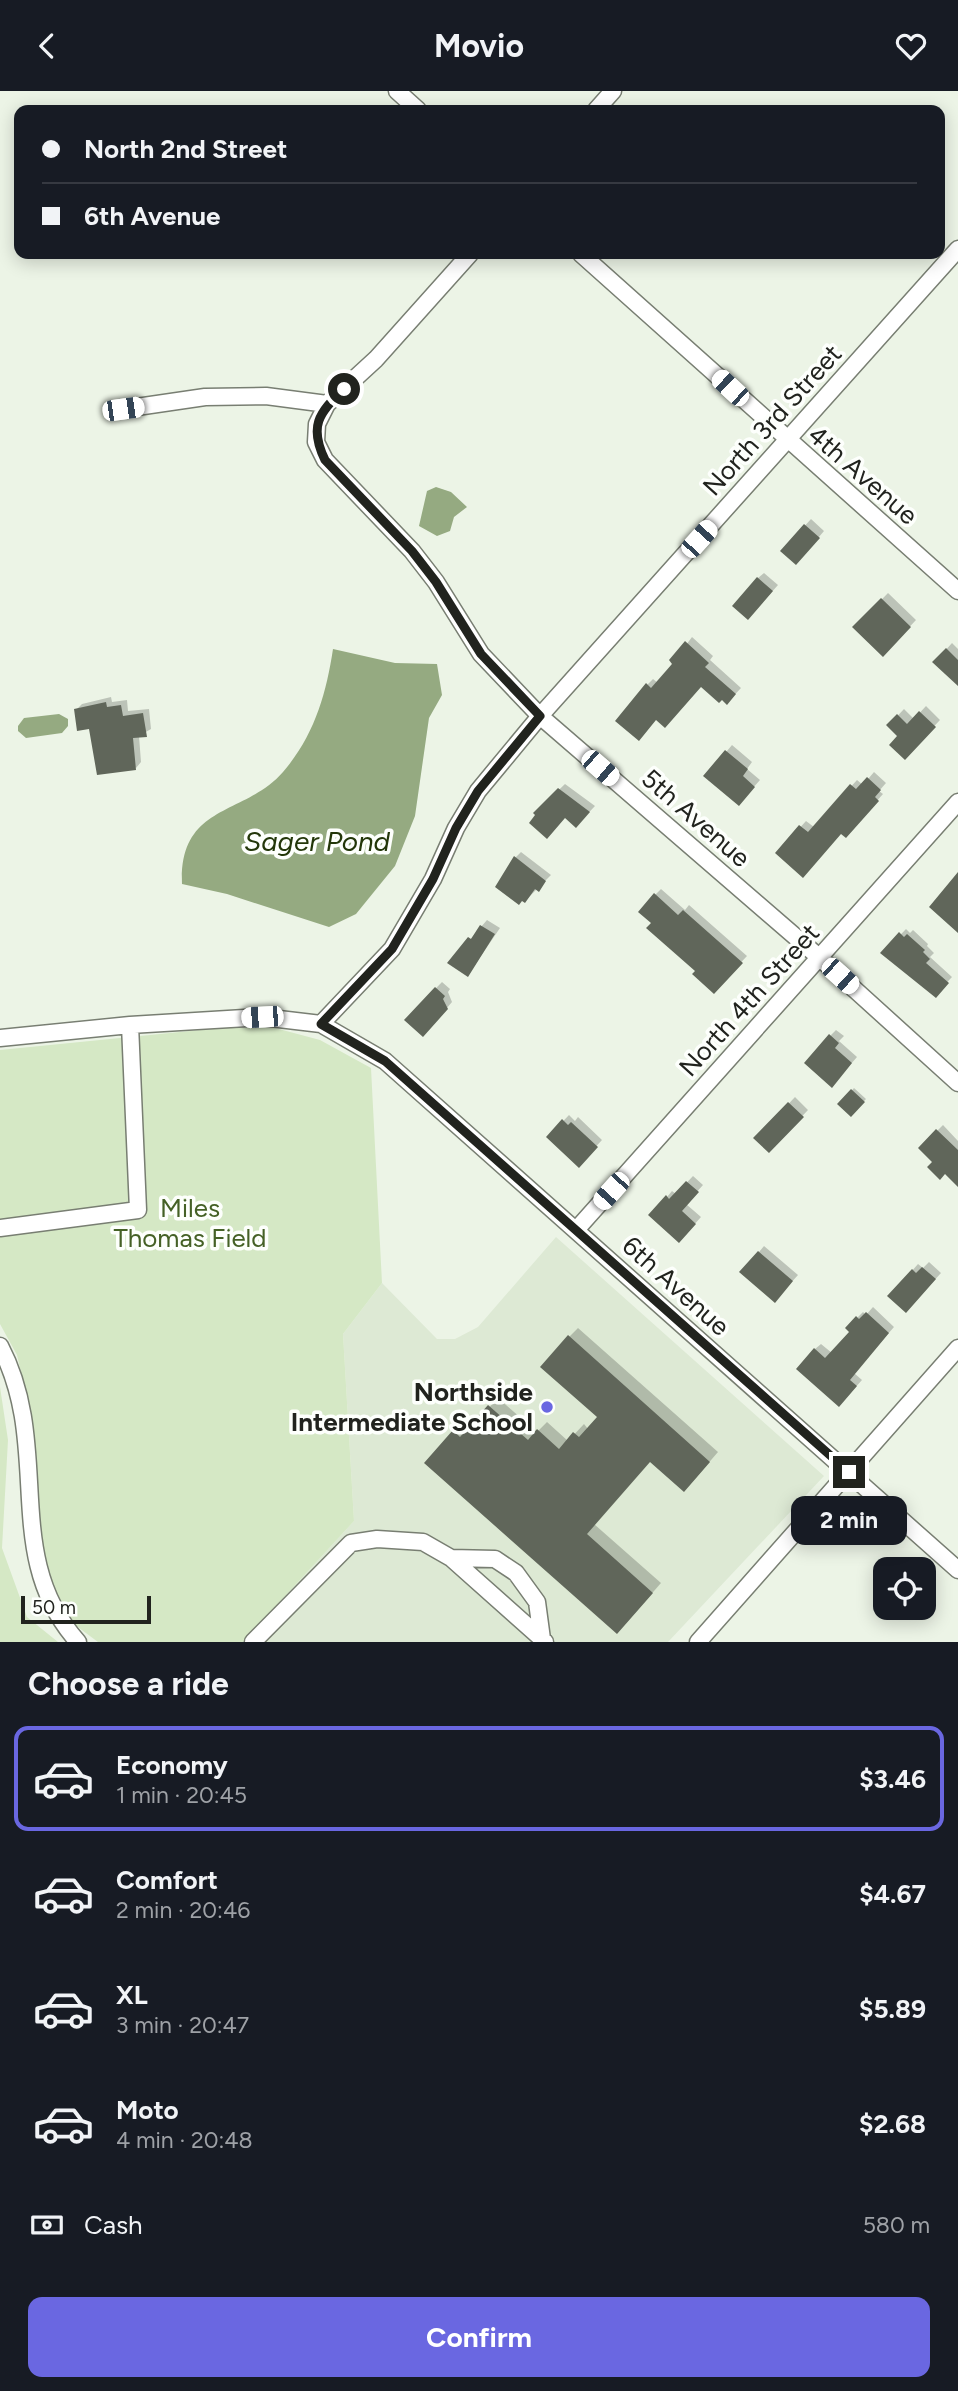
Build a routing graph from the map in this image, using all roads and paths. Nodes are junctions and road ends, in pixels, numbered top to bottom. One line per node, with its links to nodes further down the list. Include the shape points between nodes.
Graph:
1 (397, 91): 3 (street)
2 (613, 91): 4 (street)
3 (412, 105)
4 (600, 105)
5 (958, 249): 10 (street, North 3rd Street)
6 (466, 259): 8 (street, via 376,359)
7 (587, 259): 10 (street, 4th Avenue)
8 (327, 404): 9 (street, via 266,396 218,397); 12 (street, 5th Avenue, via 317,424 316,442 325,460 412,551 481,654)
9 (123, 409)
10 (787, 440): 11 (street, 4th Avenue); 12 (street, North 3rd Street)
11 (958, 591)
12 (540, 716): 14 (street, 5th Avenue); 15 (street, North 3rd Street, via 478,791 392,949)
13 (958, 802): 14 (street, North 4th Street)
14 (820, 958): 18 (street, 5th Avenue); 20 (street, North 4th Street)
15 (321, 1024): 16 (street, via 262,1017); 20 (street, 6th Avenue, via 385,1061)
16 (130, 1025): 17 (street); 19 (street, via 138,1210)
17 (0, 1038)
18 (958, 1083)
19 (0, 1228)
20 (576, 1230): 23 (street, 6th Avenue)
21 (0, 1346): 27 (street, via 21,1423 15,1520 21,1560 36,1598)
22 (958, 1348): 23 (street)
23 (849, 1472): 25 (street, 6th Avenue); 29 (street)
24 (452, 1558): 26 (street); 26 (street, via 495,1559 516,1573 537,1602); 28 (street, via 423,1542 377,1539 351,1543)
25 (958, 1570)
26 (543, 1640)
27 (78, 1642)
28 (253, 1642)
29 (698, 1642)

